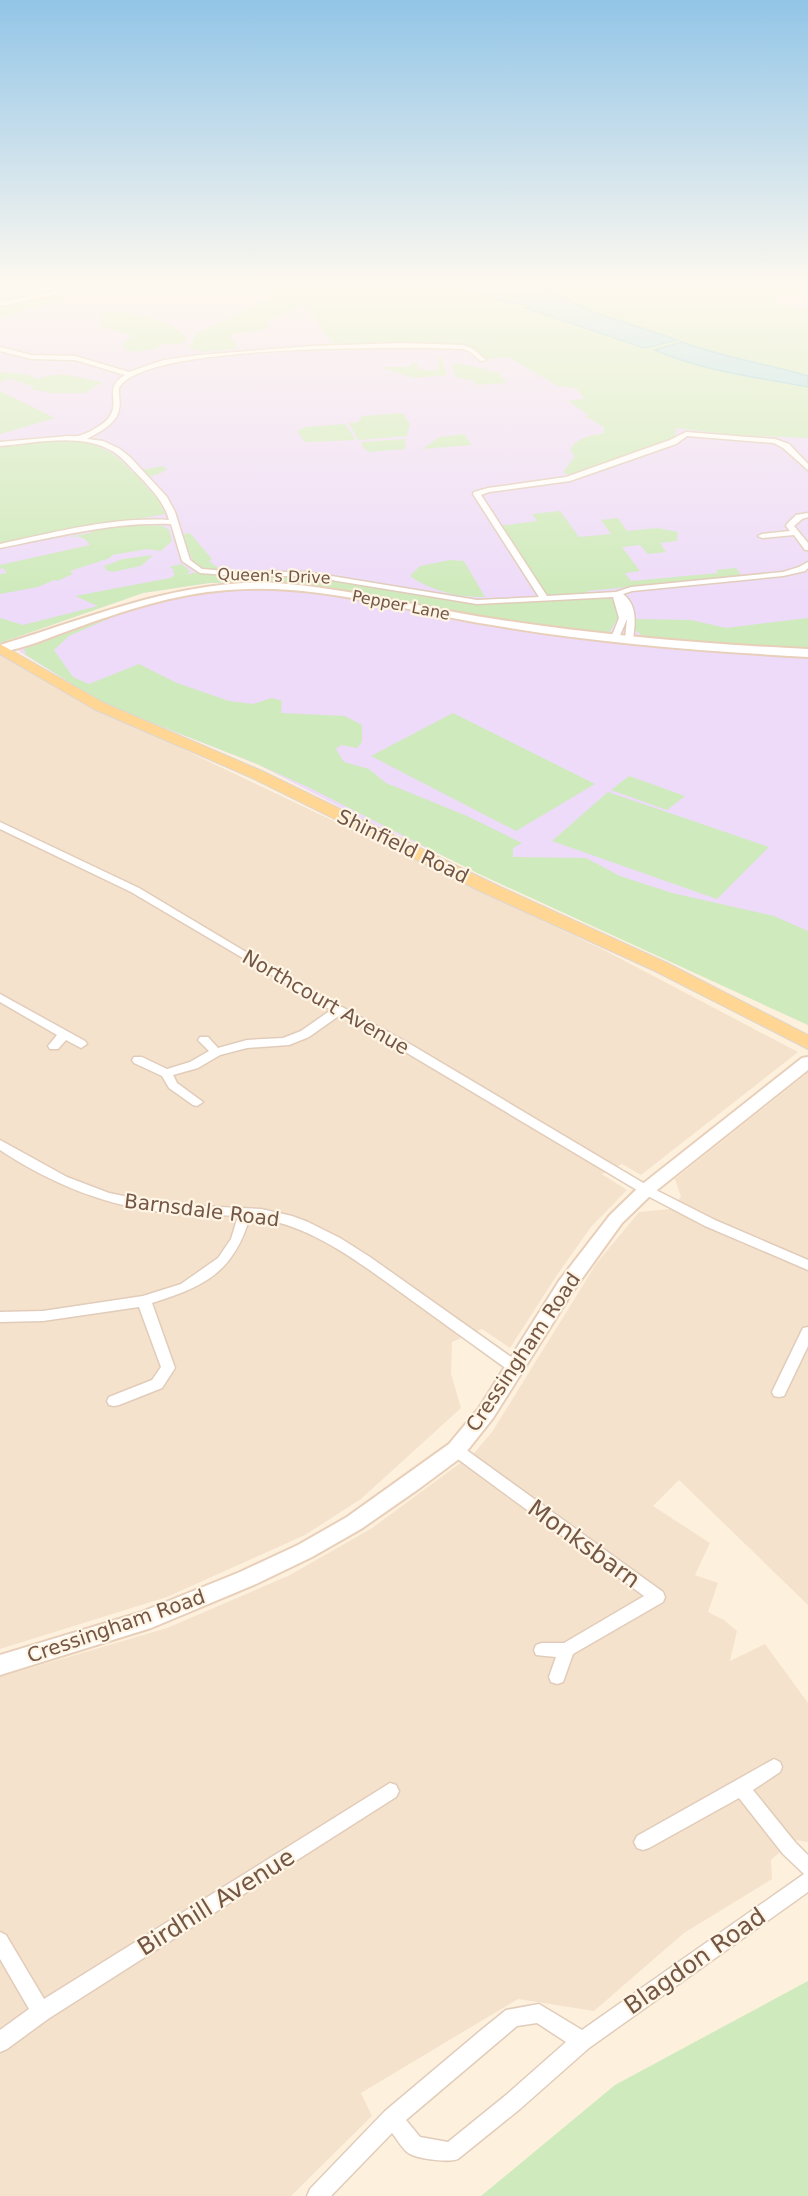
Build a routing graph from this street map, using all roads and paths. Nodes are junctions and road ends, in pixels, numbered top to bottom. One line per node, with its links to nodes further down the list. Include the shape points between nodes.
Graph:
1 (116, 387): 2 (street, via 111,419)
2 (81, 439): 3 (street, Queen's Drive); 6 (street, Queen's Drive, via 109,447 128,460 164,499)
3 (0, 444)
4 (808, 468): 13 (street, via 786,446 772,440 686,434 567,479 481,491 477,494)
5 (808, 515): 7 (street, via 792,522)
6 (173, 522): 9 (street, via 119,524); 13 (street, Queen's Drive, via 186,561 200,571 307,574 477,602)
7 (794, 533): 8 (street); 10 (street)
8 (762, 536)
9 (0, 546)
10 (808, 548)
11 (808, 564): 12 (street, Queen's Drive, via 783,574)
12 (617, 594): 13 (street, Queen's Drive); 14 (street, via 623,618); 15 (street, via 625,598 630,608)
13 (546, 599)
14 (615, 638): 15 (street, Pepper Lane); 16 (street, Pepper Lane, via 497,622 332,592 247,585 166,597)
15 (629, 640): 17 (street, Pepper Lane)
16 (0, 649): 23 (main road, Shinfield Road, via 99,706 256,774 669,971)
17 (808, 652)
18 (0, 825): 20 (street, Northcourt Avenue, via 135,890)
19 (0, 997): 21 (street)
20 (339, 1010): 26 (street, via 305,1034 285,1042 247,1044); 32 (street, Northcourt Avenue)
21 (64, 1035): 24 (street); 25 (street)
22 (204, 1040): 26 (street)
23 (808, 1043)
24 (81, 1044)
25 (54, 1046)
26 (216, 1052): 29 (street, via 194,1065)
27 (138, 1060): 29 (street)
28 (808, 1062): 32 (street, Cressingham Road)
29 (166, 1073): 30 (street, via 174,1085)
30 (197, 1102)
31 (0, 1144): 33 (street, Barnsdale Road, via 39,1170 115,1200)
32 (646, 1190): 34 (street, Northcourt Avenue, via 710,1223); 38 (street, Cressingham Road, via 616,1220 566,1286)
33 (245, 1213): 35 (street, via 237,1239 223,1261 186,1287); 38 (street, Barnsdale Road, via 284,1218 323,1234)
34 (808, 1265)
35 (144, 1301): 36 (street, via 43,1316); 40 (street, via 168,1368 157,1384)
36 (0, 1317)
37 (808, 1332): 39 (street)
38 (516, 1368): 41 (street, Cressingham Road)
39 (779, 1392)
40 (114, 1401)
41 (456, 1450): 43 (street, Monksbarn, via 657,1597); 44 (street, Cressingham Road, via 354,1523 305,1551 143,1621)
42 (542, 1650): 43 (street)
43 (566, 1650): 45 (street)
44 (0, 1665)
45 (557, 1677)
46 (774, 1767): 47 (street)
47 (741, 1788): 49 (street); 50 (street)
48 (390, 1791): 53 (street, Birdhill Avenue)
49 (643, 1842)
50 (808, 1868)
51 (808, 1881): 54 (street, Blagdon Road)
52 (0, 1941): 53 (street)
53 (41, 2012): 55 (street, Birdhill Avenue)
54 (582, 2041): 56 (street, via 539,2013 513,2017); 56 (street, Blagdon Road, via 451,2152 415,2145)
55 (0, 2042)
56 (392, 2118): 57 (street)
57 (316, 2196)

